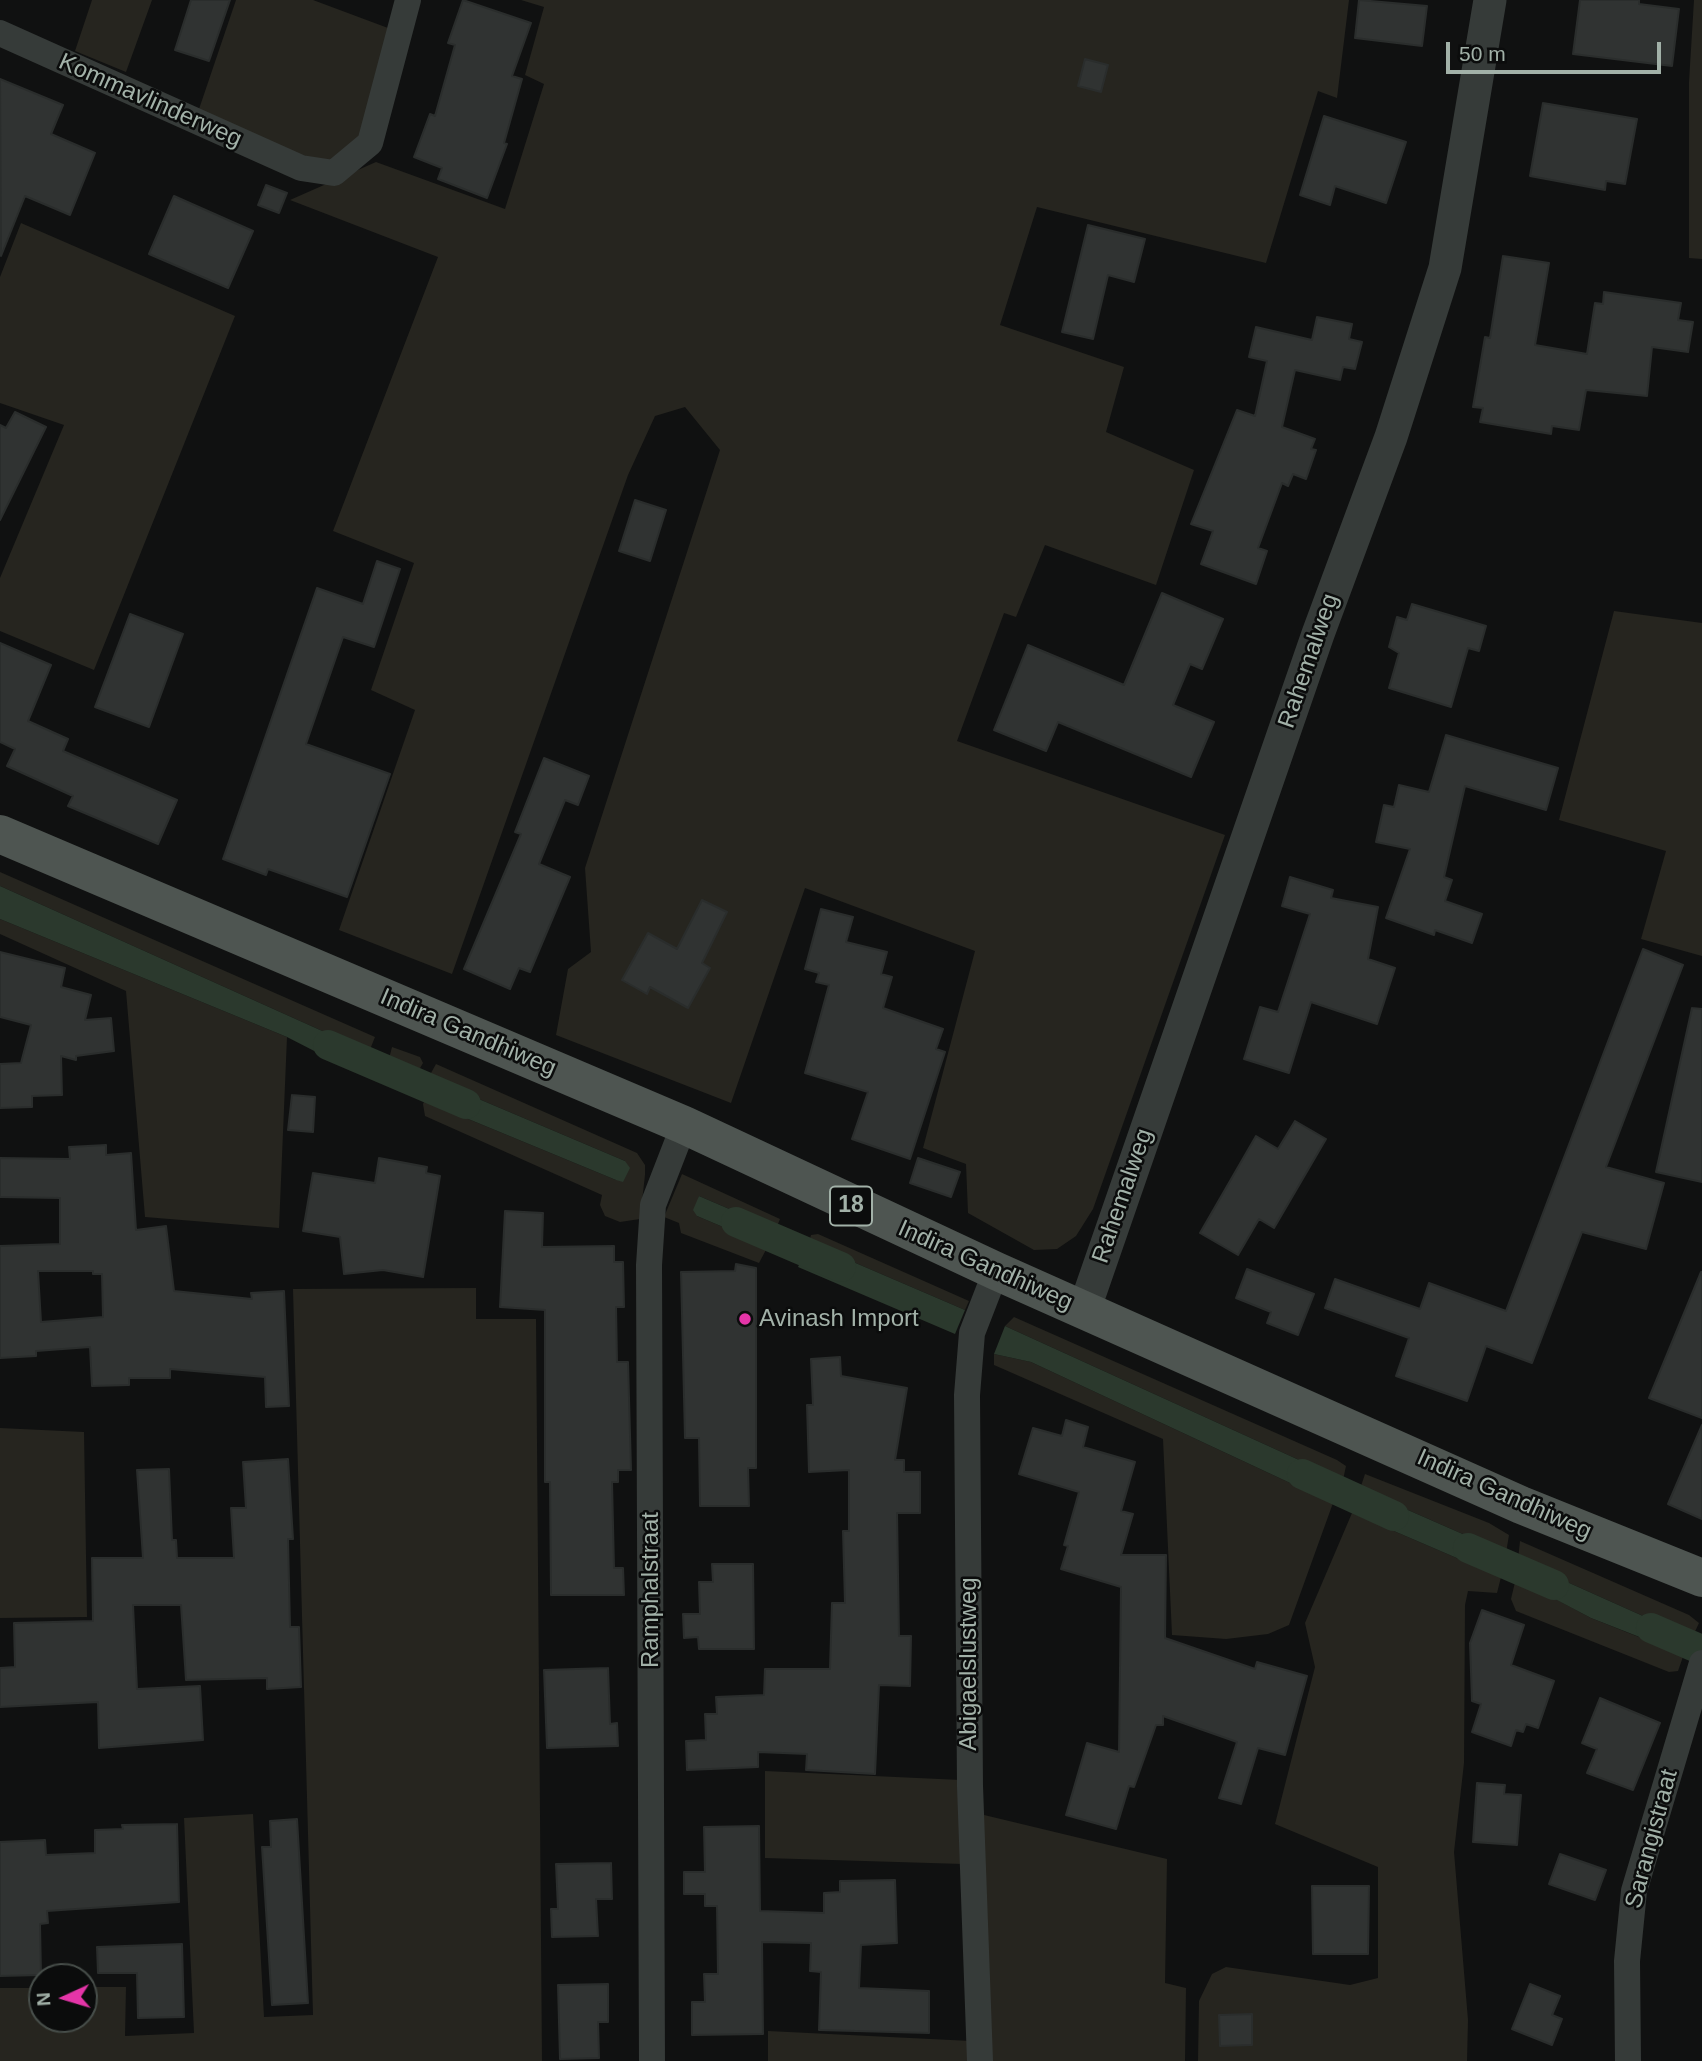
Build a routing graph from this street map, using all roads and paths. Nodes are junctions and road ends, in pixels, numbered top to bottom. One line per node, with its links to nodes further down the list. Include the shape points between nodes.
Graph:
1 (408, 0): 3 (street, Kommavlinderweg, via 370,143 334,173 301,168)
2 (1490, 0): 7 (street, Rahemalweg, via 1445,268 1391,437)
3 (0, 33)
4 (0, 834): 5 (main road, Indira Gandhiweg / 18)
5 (684, 1125): 6 (main road, Indira Gandhiweg / 18); 10 (street, Ramphalstraat, via 653,1205 649,1265)
6 (996, 1271): 7 (main road, Indira Gandhiweg / 18); 11 (street, Abigaelslustweg, via 972,1333 967,1395 970,1786)
7 (1084, 1310): 8 (main road, Indira Gandhiweg / 18, via 1521,1505)
8 (1702, 1578)
9 (1701, 1666): 12 (street, Sarangistraat, via 1634,1891 1627,1961)
10 (652, 2061)
11 (980, 2061)
12 (1628, 2061)

